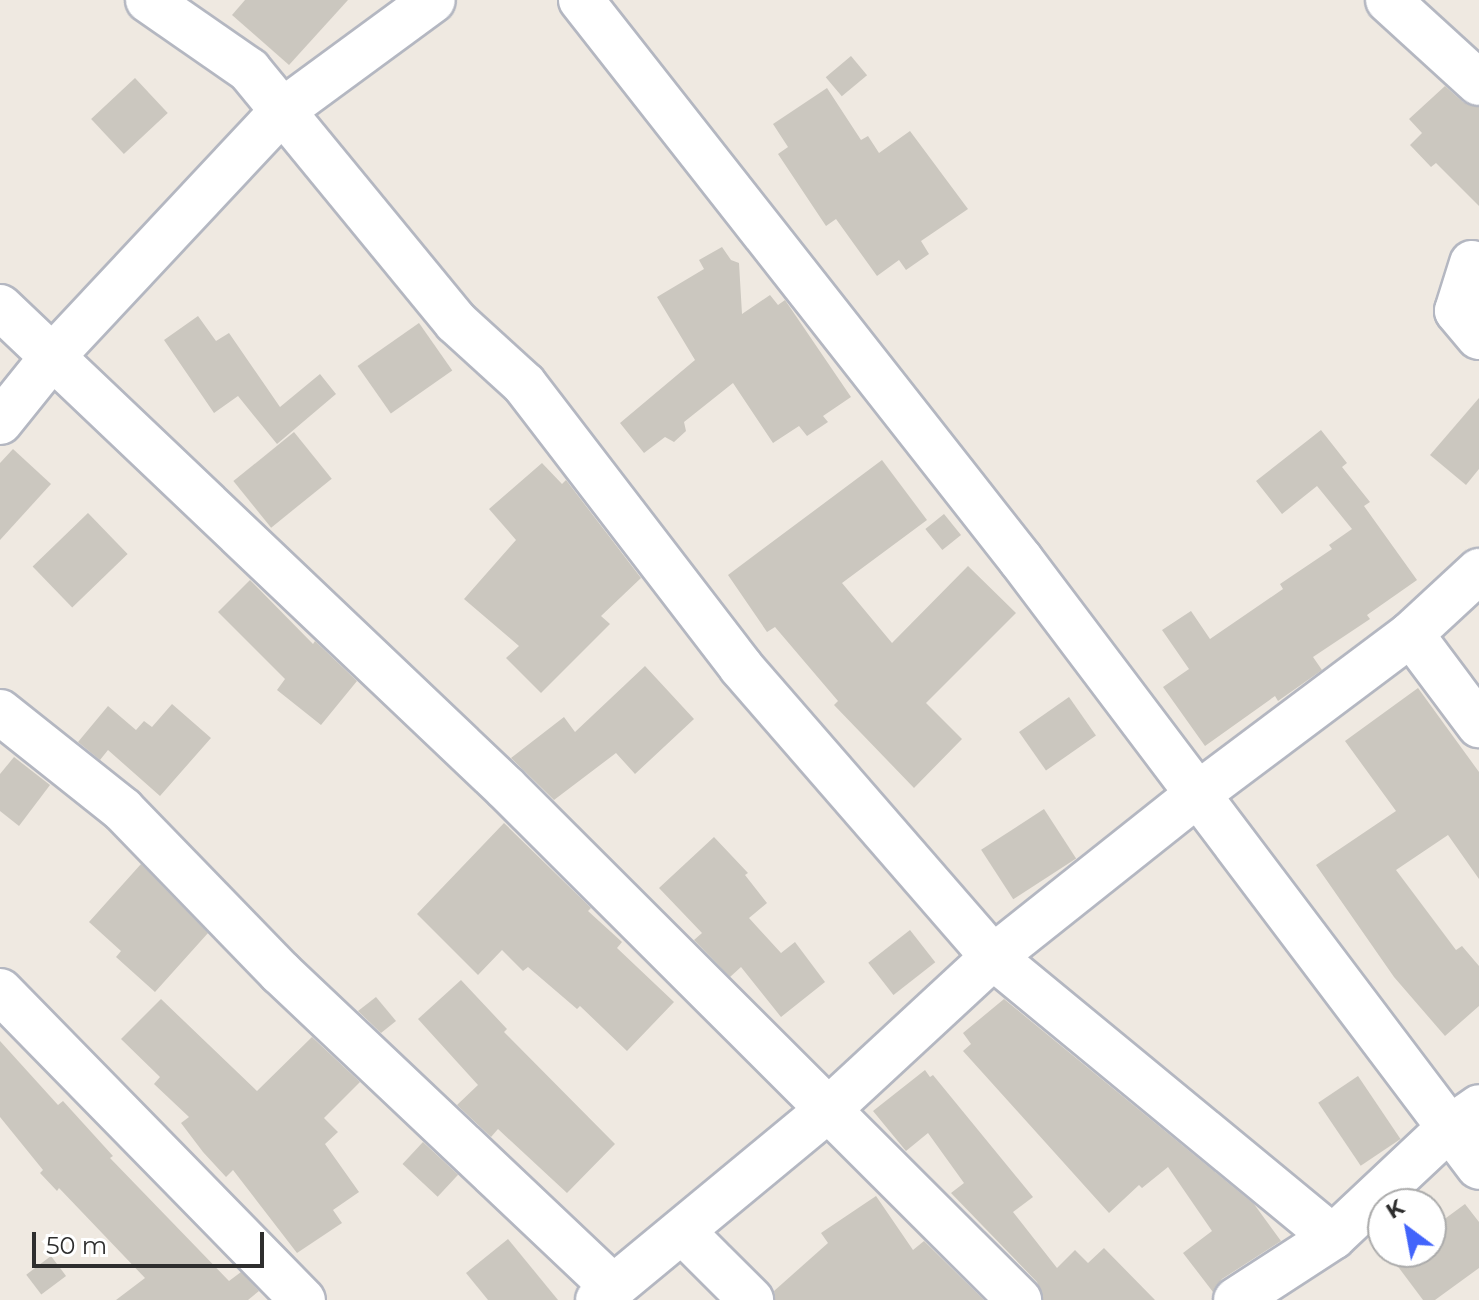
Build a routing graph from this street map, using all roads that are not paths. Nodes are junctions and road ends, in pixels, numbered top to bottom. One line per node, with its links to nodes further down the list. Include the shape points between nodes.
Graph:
1 (148, 0): 6 (street, via 249,70)
2 (433, 0): 6 (street)
3 (581, 0): 16 (street)
4 (1388, 0): 5 (street)
5 (1479, 83)
6 (282, 111): 10 (street); 17 (street, via 456,322 524,384 741,667)
7 (1472, 263): 9 (street, via 1457,311)
8 (0, 307): 10 (street)
9 (1479, 337)
10 (53, 356): 11 (street); 19 (street, via 506,788)
11 (0, 422)
12 (1479, 571): 13 (street)
13 (1411, 634): 15 (street); 16 (street)
14 (3, 721): 24 (street, via 123,810)
15 (1479, 725)
16 (1198, 794): 17 (street); 20 (street)
17 (993, 957): 19 (street); 23 (street)
18 (0, 991): 25 (street)
19 (828, 1110): 22 (street); 27 (street)
20 (1464, 1118): 21 (street); 23 (street)
21 (1479, 1167)
22 (684, 1233): 24 (street); 26 (street)
23 (1333, 1237): 28 (street)
24 (606, 1293)
25 (303, 1300)
26 (751, 1300)
27 (1019, 1300)
28 (1236, 1300)

